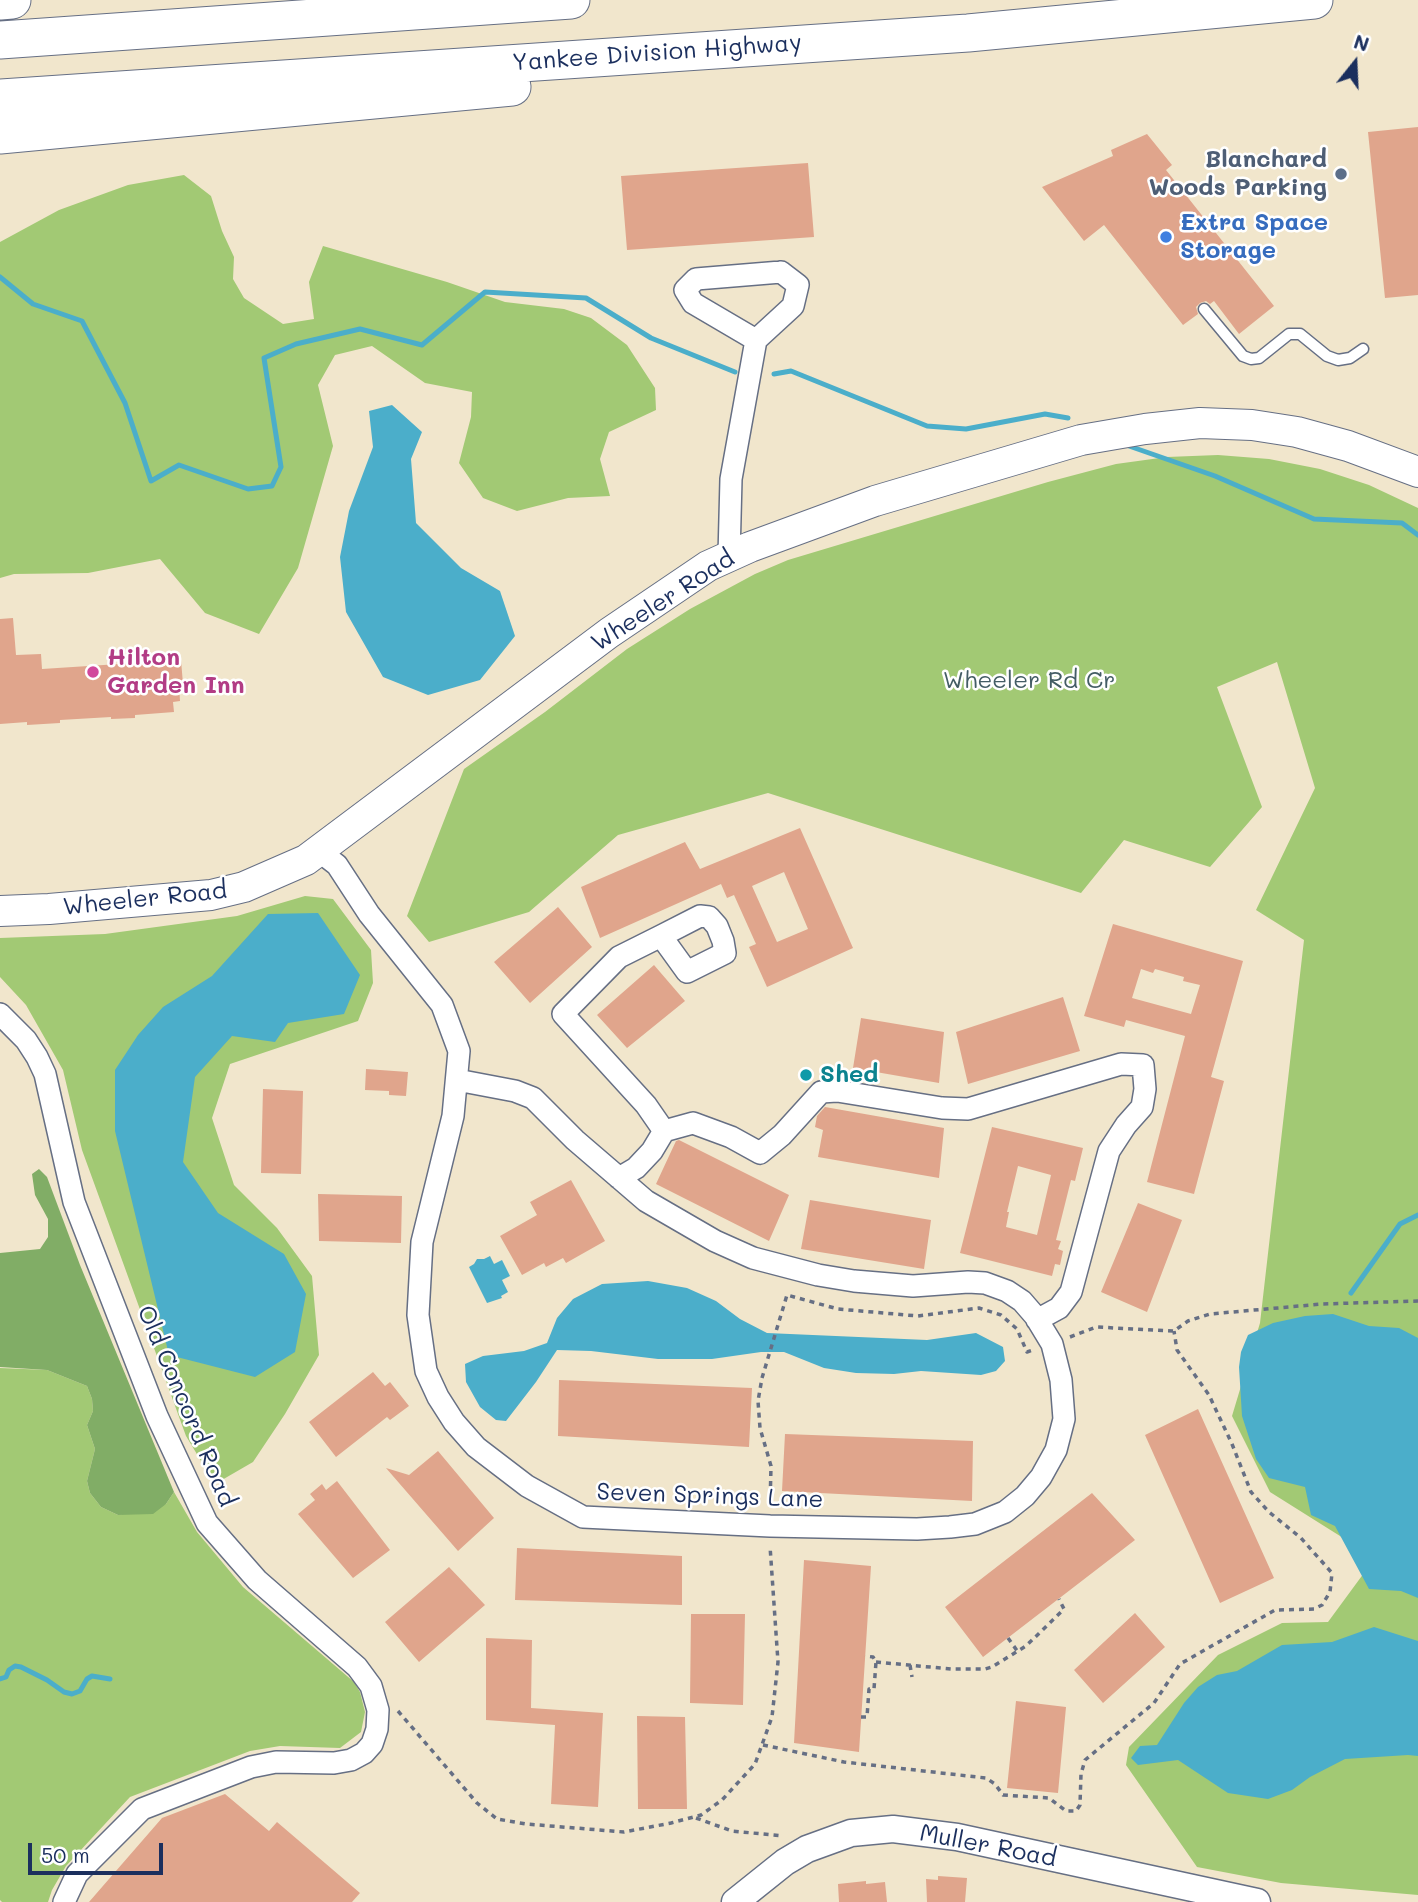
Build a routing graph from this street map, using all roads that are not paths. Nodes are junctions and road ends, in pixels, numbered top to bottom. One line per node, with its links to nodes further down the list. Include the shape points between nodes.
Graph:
1 (12, 0): 4 (highway)
2 (571, 0): 5 (highway)
3 (1314, 0): 6 (highway, Yankee Division Highway, via 968,33)
4 (0, 1)
5 (0, 40)
6 (649, 52): 7 (highway, Yankee Division Highway); 8 (highway, via 514,87)
7 (0, 98)
8 (262, 111): 9 (highway); 10 (highway, via 202,127)
9 (0, 135)
10 (0, 158)
11 (1204, 309): 13 (lane, via 1243,356 1251,359 1259,358 1289,334 1300,334 1338,360)
12 (756, 340): 12 (street, via 793,306 798,285 781,272 696,279 685,289 694,303); 15 (street, via 731,479)
13 (1363, 349)
14 (1418, 472): 15 (main road, Wheeler Road, via 1297,432 1252,425 1145,429 1081,440 875,500)
15 (729, 556): 16 (main road, Wheeler Road, via 609,633)
16 (319, 851): 17 (main road, Wheeler Road, via 244,887 211,895); 20 (street, Seven Springs Lane, via 337,865 369,914 442,1005 459,1051)
17 (0, 911)
18 (661, 936): 21 (street, via 619,957 563,1014)
19 (0, 1014): 24 (street, Old Concord Road, via 26,1040 45,1074 74,1202 157,1416 207,1523 257,1580 358,1667 376,1698 377,1729 364,1753 340,1763 276,1762 251,1767 142,1810 77,1874)
20 (457, 1080): 22 (street, Seven Springs Lane, via 533,1098); 23 (street, Seven Springs Lane, via 453,1116 422,1242 418,1315 426,1371 454,1422 476,1447 527,1486 583,1517 917,1529 975,1524 1005,1512 1041,1477 1056,1450 1064,1419 1063,1390 1052,1344)
21 (664, 1131): 22 (street, via 636,1168); 23 (street, via 693,1123 760,1153 821,1092 968,1109 1121,1064 1143,1065 1142,1107 1109,1151 1071,1292 1059,1308)
22 (619, 1178): 23 (street, Seven Springs Lane, via 679,1222 753,1258 854,1281 913,1286 985,1283 1007,1290)
23 (1037, 1320)
24 (64, 1902)
25 (735, 1902): 26 (street, Muller Road, via 807,1849 865,1831 905,1830)
26 (1257, 1902)

